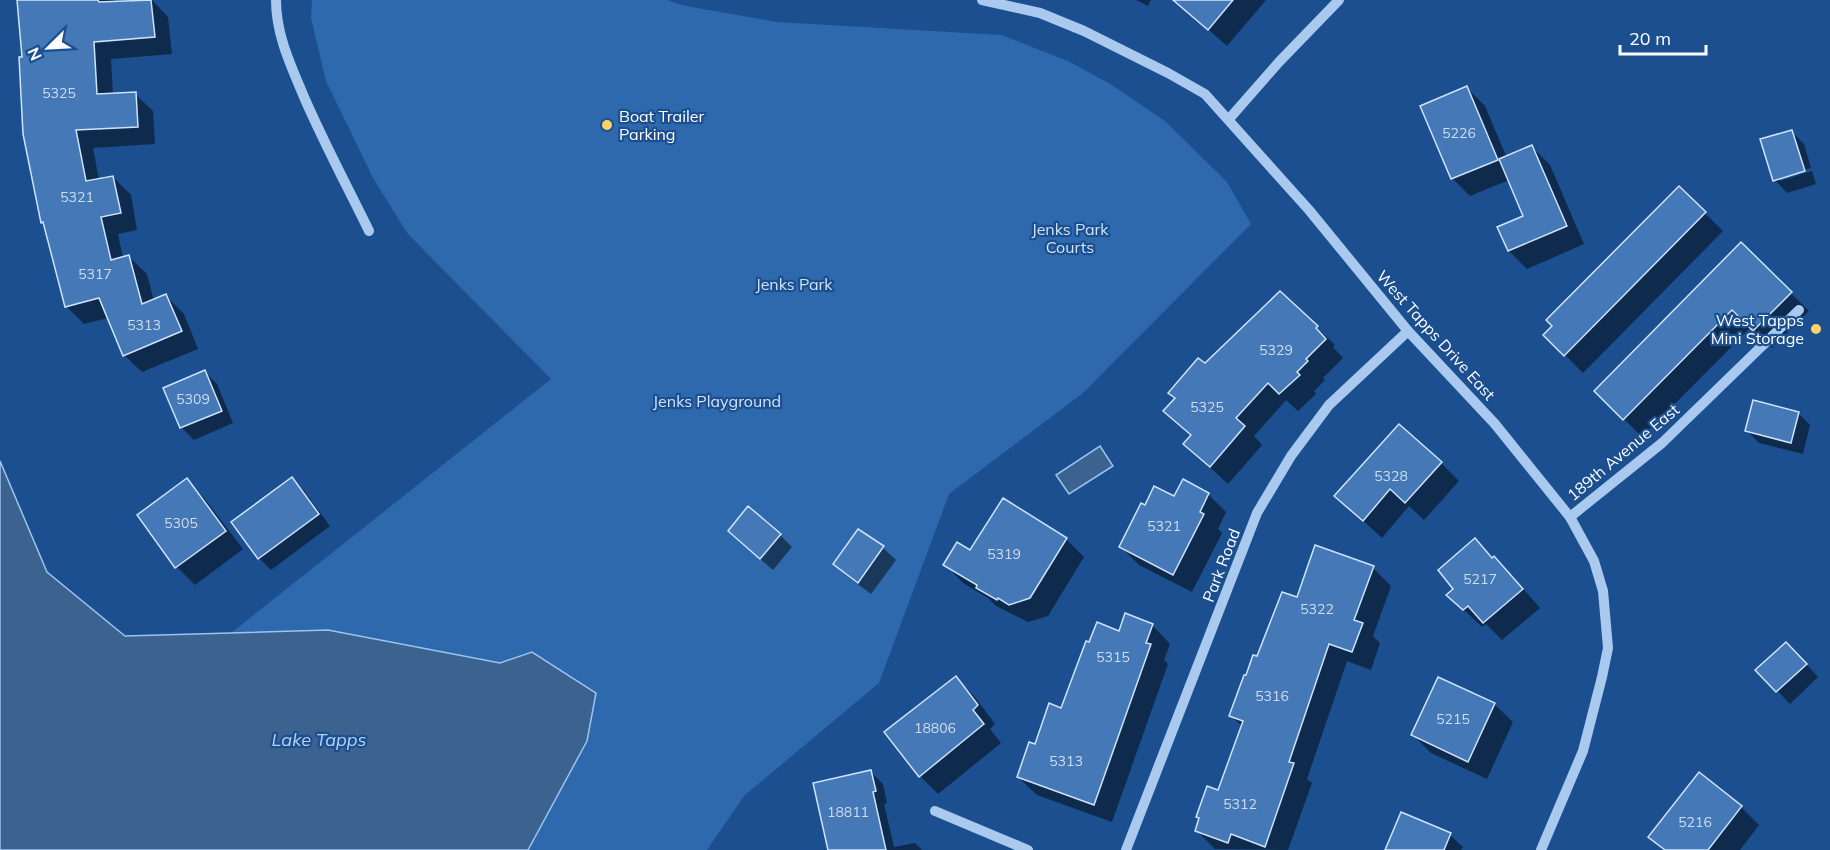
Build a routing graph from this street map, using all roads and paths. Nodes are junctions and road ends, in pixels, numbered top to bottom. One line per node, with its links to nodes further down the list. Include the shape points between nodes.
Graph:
1 (276, 0): 5 (street, via 289,63)
2 (982, 0): 4 (street, West Tapps Drive East, via 1040,13 1088,33 1205,94)
3 (1339, 0): 4 (street)
4 (1229, 119): 7 (street, West Tapps Drive East, via 1310,210)
5 (369, 231)
6 (1799, 310): 8 (street, 189th Avenue East, via 1662,443)
7 (1408, 331): 8 (street, West Tapps Drive East, via 1495,424); 11 (street, Park Road, via 1329,405 1291,456 1257,513)
8 (1570, 517): 12 (street, West Tapps Drive East, via 1594,561 1604,591 1608,648 1582,751)
9 (935, 811): 10 (street)
10 (1028, 850)
11 (1125, 850)
12 (1541, 850)

